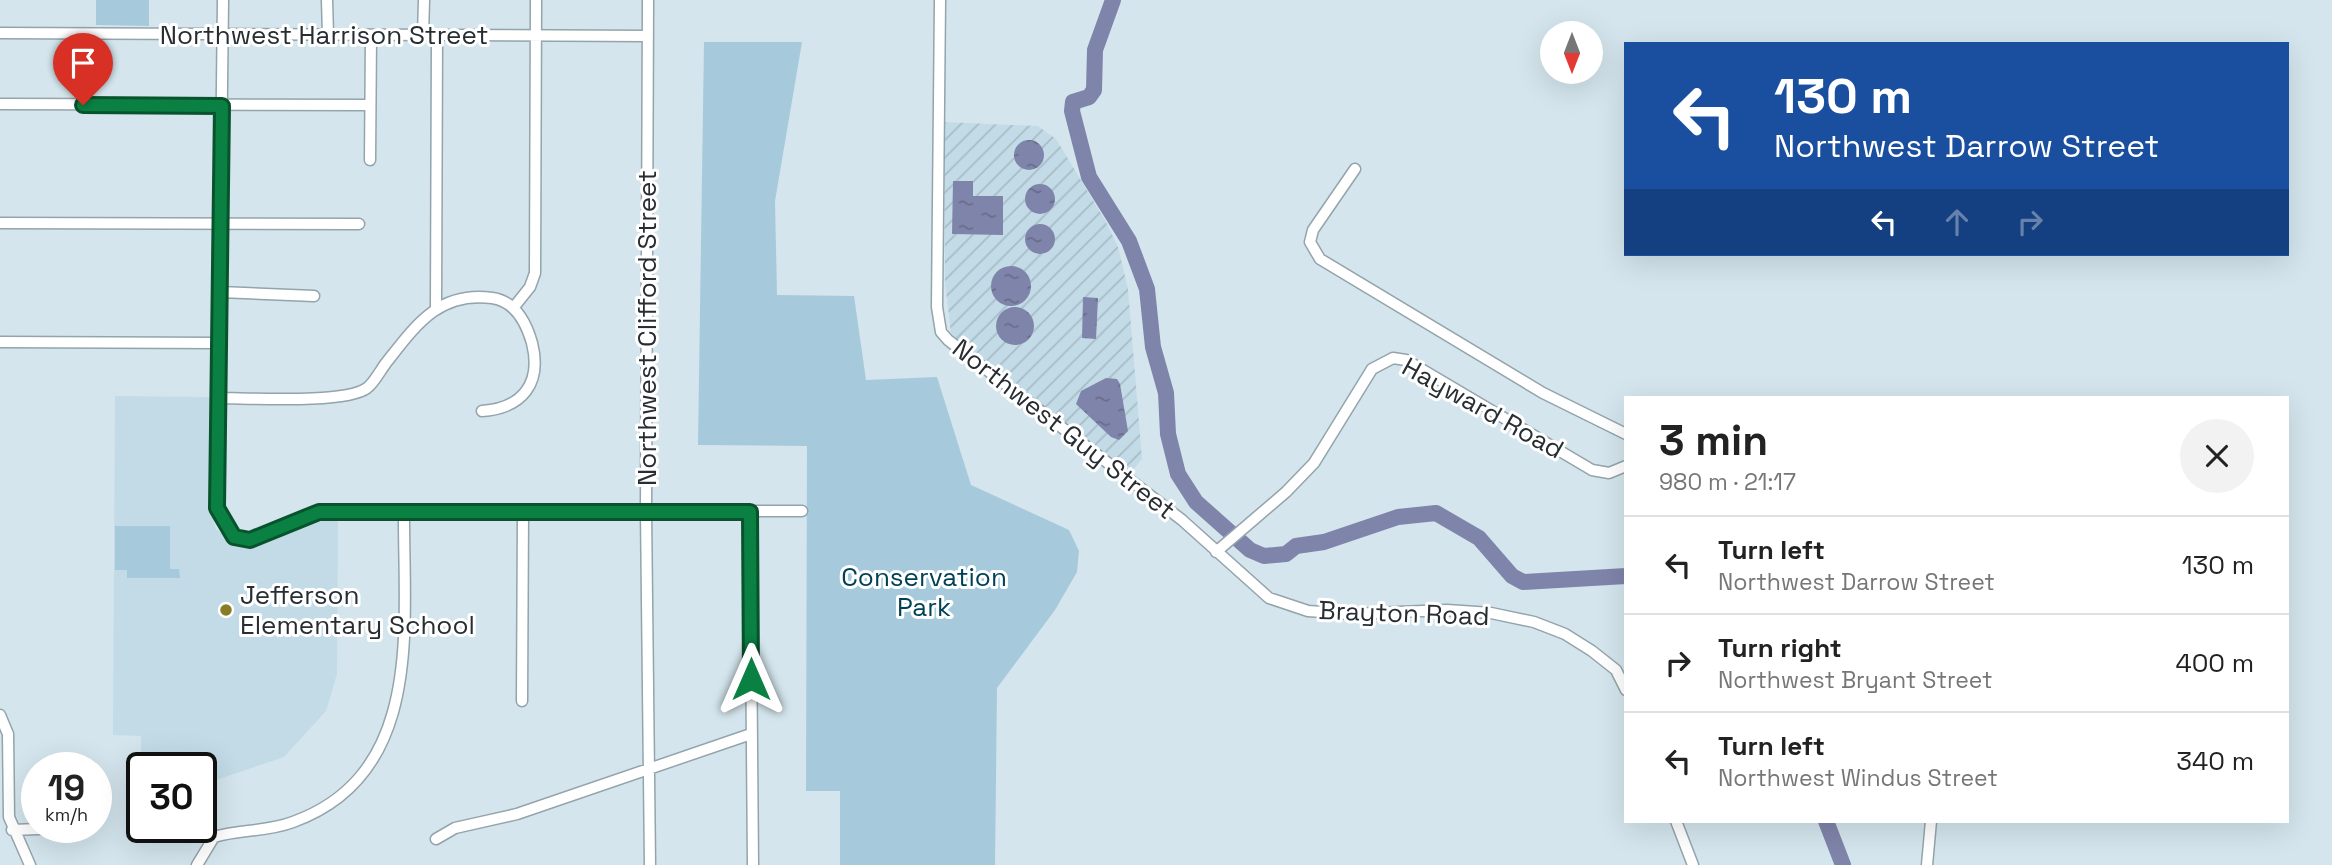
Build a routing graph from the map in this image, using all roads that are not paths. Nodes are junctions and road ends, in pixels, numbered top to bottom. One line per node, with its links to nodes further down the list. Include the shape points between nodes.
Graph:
1 (223, 0): 8 (street)
2 (327, 0): 9 (street)
3 (424, 0): 11 (street)
4 (536, 0): 14 (street)
5 (648, 0): 12 (street, Northwest Clifford Street)
6 (940, 0): 38 (street, Northwest Guy Street, via 937,307 941,332 963,354 1182,520)
7 (0, 33): 8 (street, Northwest Harrison Street)
8 (222, 35): 9 (street, Northwest Harrison Street); 17 (street)
9 (328, 35): 10 (street, Northwest Harrison Street)
10 (371, 35): 11 (street, Northwest Harrison Street); 16 (street)
11 (423, 36): 13 (street, Northwest Harrison Street)
12 (649, 36): 14 (street, Northwest Harrison Street); 35 (street, Northwest Clifford Street)
13 (437, 37): 14 (street, Northwest Harrison Street); 25 (street)
14 (536, 37): 26 (street, via 535,273)
15 (0, 104): 17 (street)
16 (370, 105): 17 (street); 18 (street)
17 (222, 106): 21 (street)
18 (370, 160)
19 (1355, 169): 31 (street, via 1312,230 1310,242 1320,259 1543,393)
20 (0, 223): 21 (street)
21 (220, 224): 22 (street); 23 (street)
22 (359, 224)
23 (220, 292): 24 (street); 28 (street)
24 (314, 296)
25 (436, 307): 26 (street, via 474,296); 29 (street, via 366,389 342,396)
26 (514, 307): 30 (street, via 528,330 534,377 523,396 502,410)
27 (0, 342): 28 (street)
28 (220, 343): 29 (street)
29 (219, 398): 34 (street, via 217,508 234,537 250,540 319,512)
30 (482, 411)
31 (1624, 433)
32 (1624, 468): 38 (street, Hayward Road, via 1609,473 1592,470 1406,360 1393,358 1372,369 1314,463)
33 (523, 510): 34 (street); 35 (street); 40 (street)
34 (404, 511): 51 (street, via 403,668 397,708 383,743 362,774 331,803 294,822 214,836)
35 (646, 511): 37 (street); 44 (street, Northwest Clifford Street)
36 (802, 511): 37 (street)
37 (750, 512): 42 (street)
38 (1216, 552): 39 (street, Brayton Road, via 1269,598 1308,611 1447,610 1534,622 1592,651 1616,670)
39 (1624, 686)
40 (522, 701)
41 (0, 715): 43 (street, via 6,724)
42 (751, 734): 44 (street); 53 (street)
43 (5, 751): 47 (street)
44 (650, 769): 49 (street, via 517,814 455,828); 52 (street, Northwest Clifford Street)
45 (1677, 823): 54 (street)
46 (1931, 823): 55 (street)
47 (12, 830): 48 (street); 50 (street)
48 (21, 830)
49 (436, 839)
50 (30, 865)
51 (197, 865)
52 (650, 865)
53 (753, 865)
54 (1693, 865)
55 (1927, 865)

